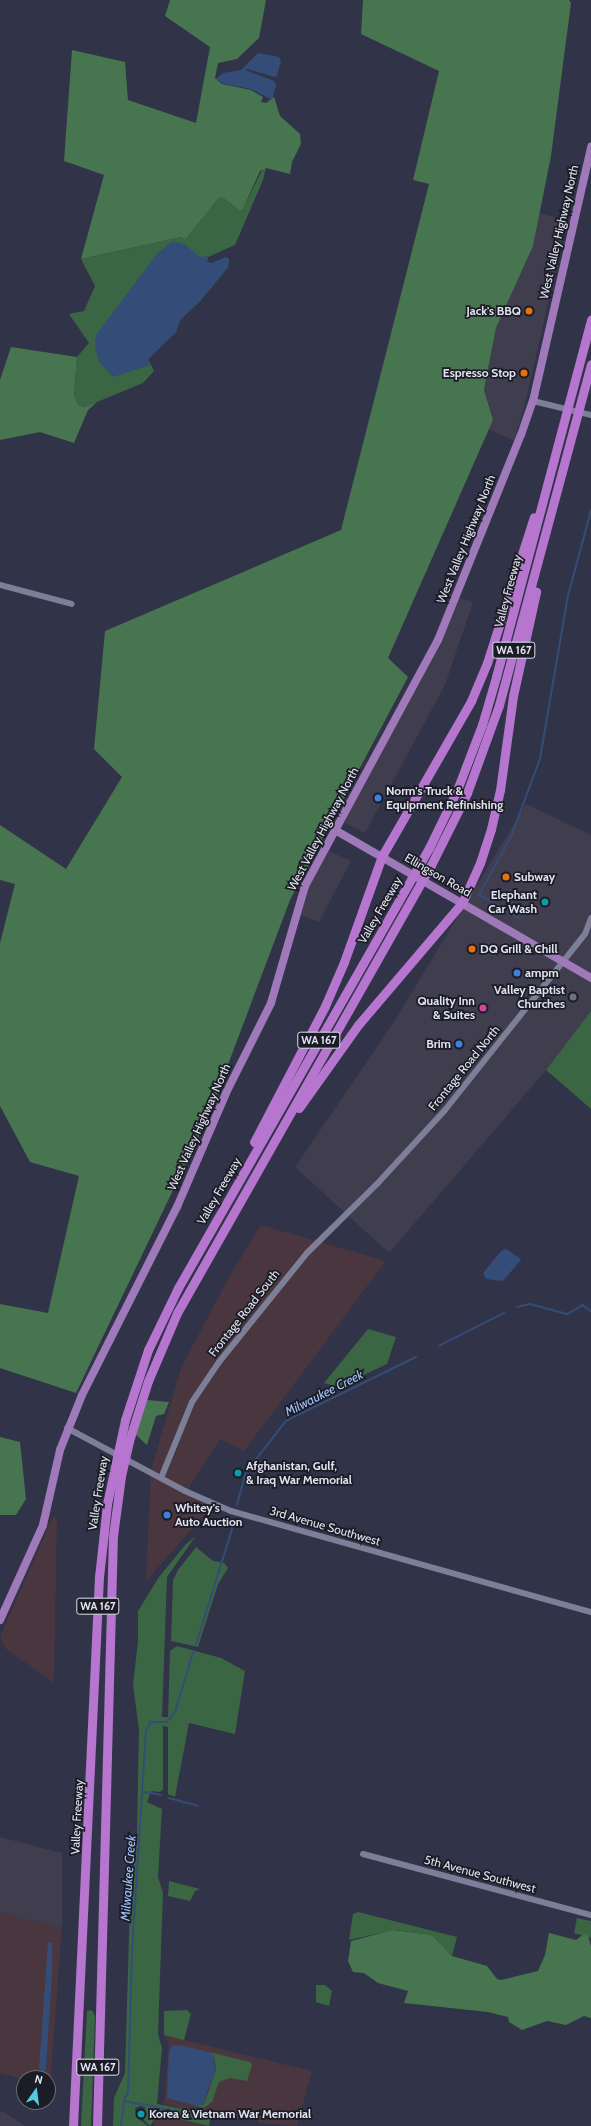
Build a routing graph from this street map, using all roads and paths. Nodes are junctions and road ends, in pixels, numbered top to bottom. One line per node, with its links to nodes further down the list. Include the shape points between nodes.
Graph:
1 (591, 147): 4 (main road, West Valley Highway North)
2 (591, 319): 6 (highway, Valley Freeway / WA 167)
3 (591, 364): 7 (highway, Valley Freeway / WA 167)
4 (533, 401): 5 (street); 10 (main road, West Valley Highway North, via 438,640)
5 (591, 416)
6 (553, 461): 11 (highway, via 487,663 471,701); 18 (highway, Valley Freeway / WA 167, via 514,614 482,725 457,790 423,860)
7 (563, 467): 12 (highway, via 513,696 494,816 480,863); 16 (highway, Valley Freeway / WA 167, via 488,739 458,814)
8 (0, 585): 9 (street)
9 (72, 604)
10 (335, 830): 11 (main road, Ellingson Road); 19 (main road, West Valley Highway North, via 300,898 271,1003 226,1093 175,1213)
11 (382, 856): 12 (main road, Ellingson Road); 18 (highway, via 344,962 325,1006 218,1206)
12 (462, 903): 14 (main road, Ellingson Road); 16 (highway, via 358,1025 325,1069)
13 (591, 918): 14 (street, Frontage Road North, via 585,934)
14 (563, 962): 15 (main road, Ellingson Road); 17 (street, Frontage Road North, via 445,1110)
15 (591, 978)
16 (256, 1172): 20 (highway, Valley Freeway / WA 167, via 177,1313)
17 (378, 1184): 22 (street, Frontage Road South, via 298,1263 210,1373 192,1402)
18 (206, 1237): 20 (highway, Valley Freeway / WA 167, via 148,1350)
19 (67, 1428): 22 (street, 3rd Avenue Southwest); 24 (main road, West Valley Highway North, via 43,1525)
20 (124, 1439): 21 (highway, Valley Freeway / WA 167)
21 (117, 1474): 27 (highway, Valley Freeway / WA 167, via 99,1577); 28 (highway, Valley Freeway / WA 167, via 111,1585)
22 (161, 1478): 23 (street, 3rd Avenue Southwest, via 231,1511)
23 (591, 1612)
24 (0, 1620)
25 (363, 1854): 26 (street, 5th Avenue Southwest)
26 (591, 1915)
27 (73, 2126)
28 (96, 2126)

